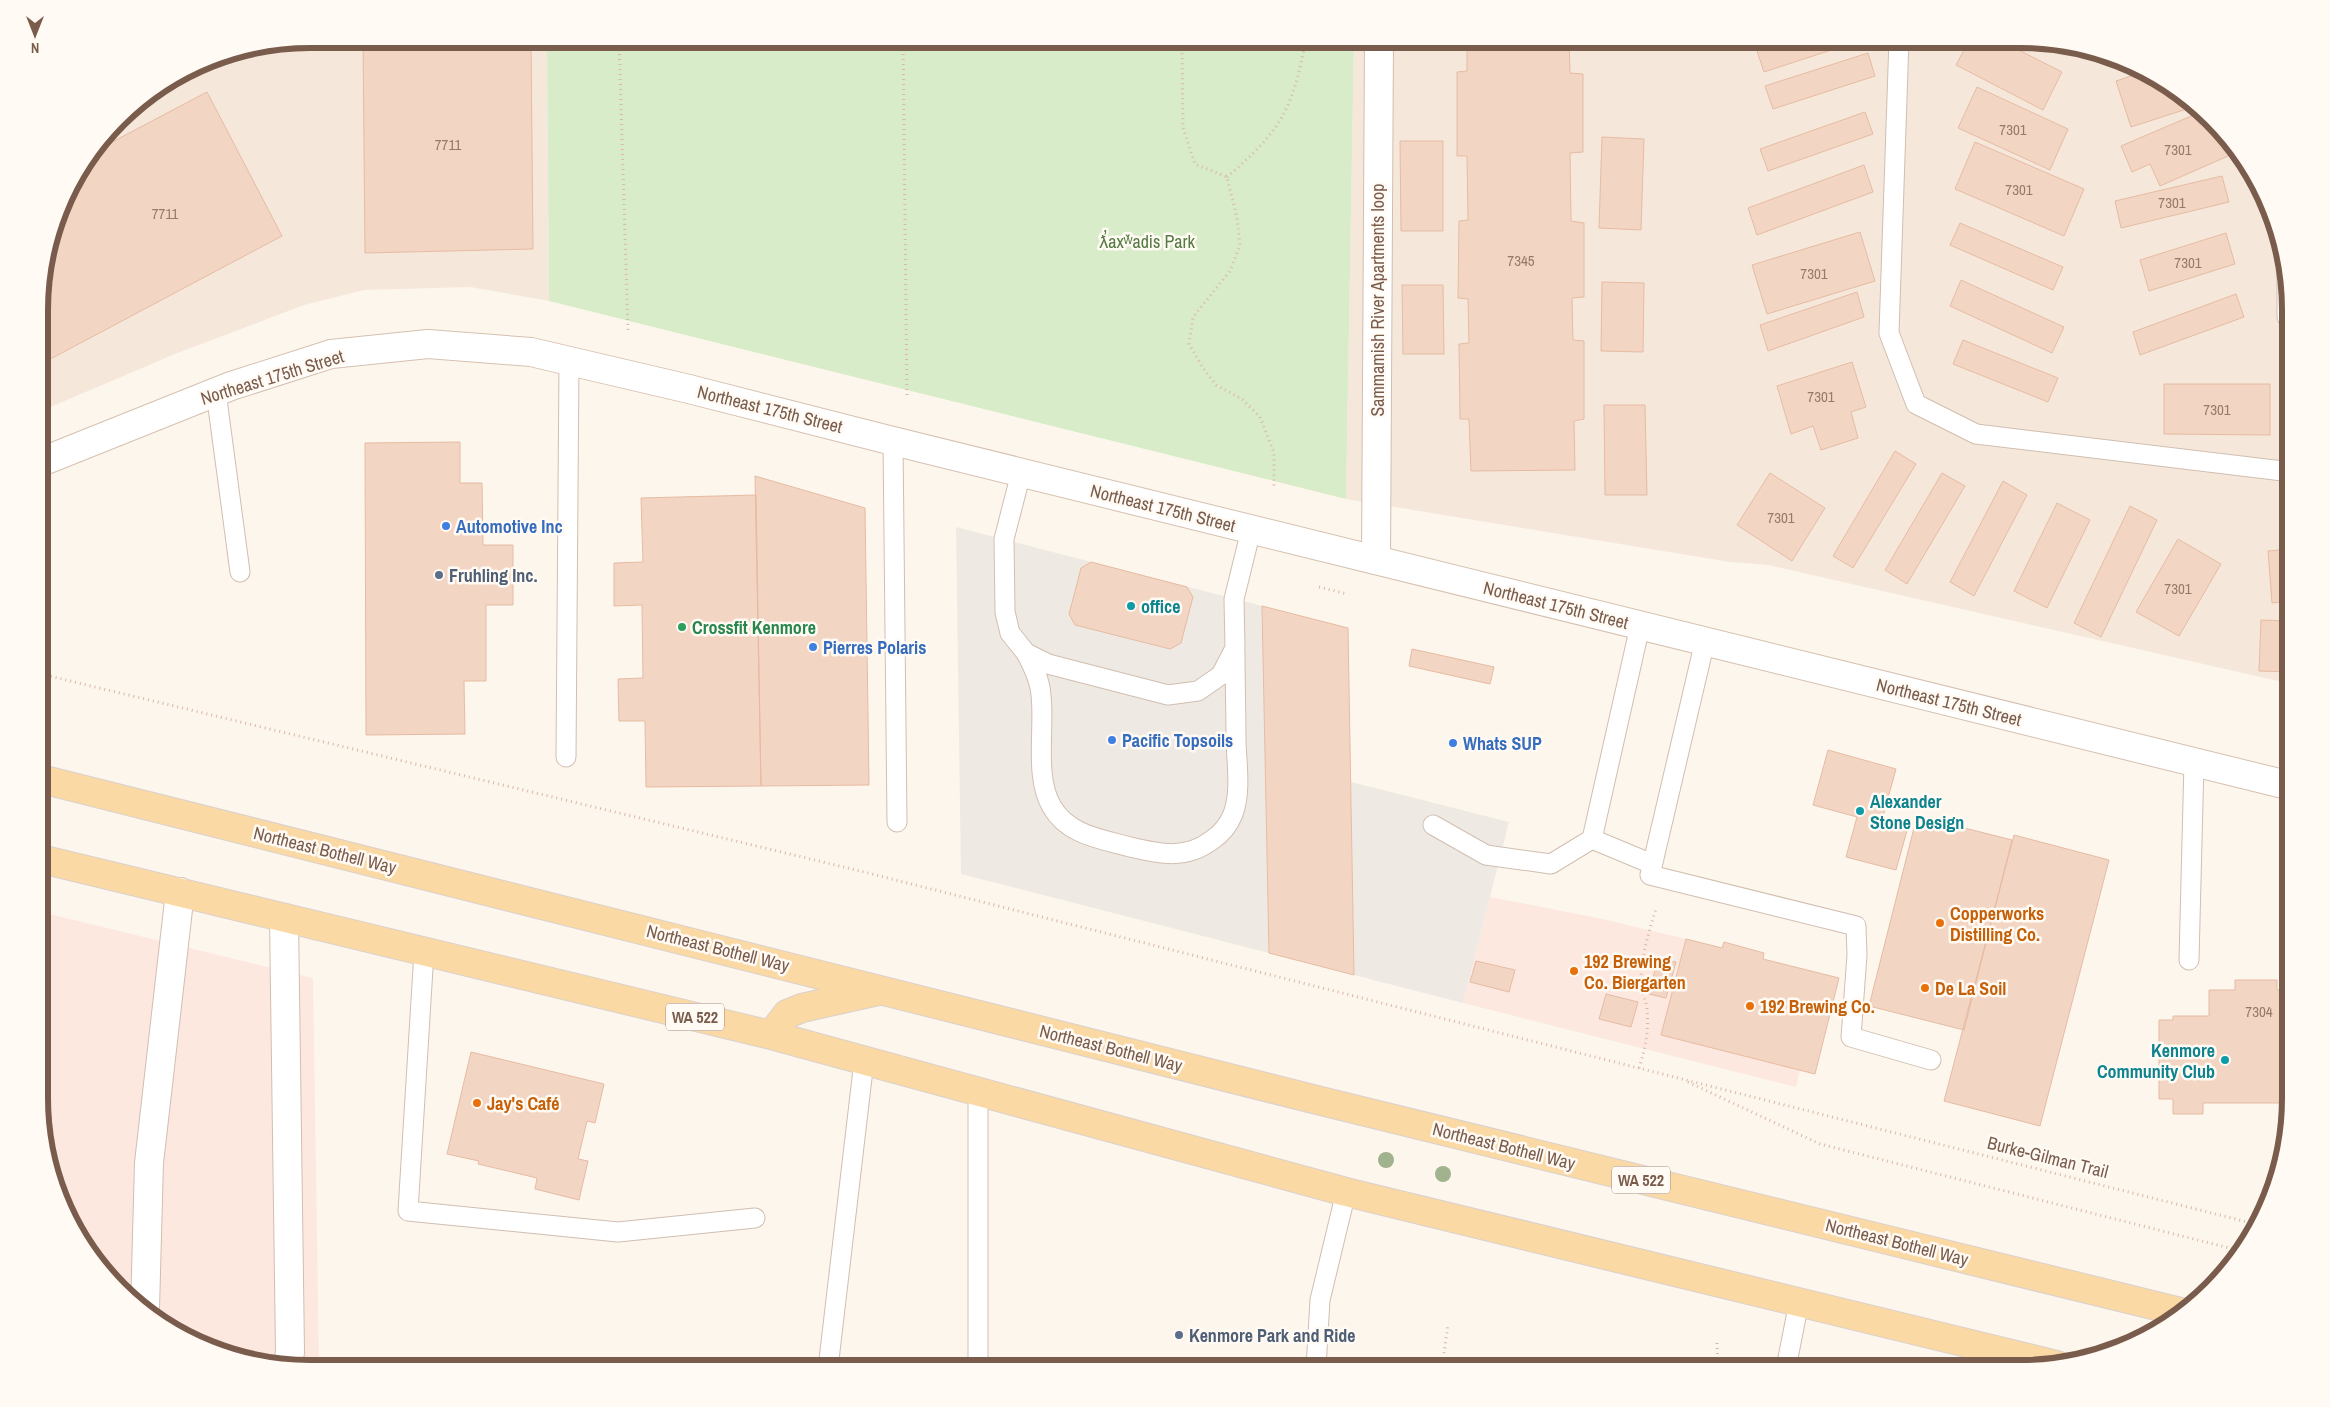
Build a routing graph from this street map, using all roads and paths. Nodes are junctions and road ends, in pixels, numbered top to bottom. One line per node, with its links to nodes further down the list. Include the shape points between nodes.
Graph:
1 (619, 48): 8 (path)
2 (903, 48): 11 (path)
3 (1182, 48): 7 (path, via 1183,126 1195,164)
4 (1304, 48): 7 (path, via 1298,77 1284,114 1246,161)
5 (1379, 48): 18 (street, Sammamish River Apartments loop)
6 (1899, 48): 14 (lane, via 1889,333 1916,404 1976,434)
7 (1227, 177): 16 (path, via 1240,246 1230,271 1193,317 1190,344 1216,385 1242,399 1260,417 1274,453)
8 (628, 331)
9 (570, 361): 10 (street, Northeast 175th Street, via 531,352 428,344 331,354); 12 (street, Northeast 175th Street); 25 (lane)
10 (216, 392): 13 (street, Northeast 175th Street); 19 (lane)
11 (907, 399)
12 (893, 441): 15 (street, Northeast 175th Street); 29 (lane)
13 (48, 459)
14 (2282, 471)
15 (1021, 473): 17 (street, Northeast 175th Street); 23 (lane, via 1004,539 1005,612 1010,633)
16 (1274, 488)
17 (1251, 530): 18 (street, Northeast 175th Street); 22 (lane, via 1234,599)
18 (1376, 560): 20 (street, Northeast 175th Street)
19 (240, 572)
20 (1640, 626): 21 (street, Northeast 175th Street); 31 (lane)
21 (1705, 642): 26 (street, Northeast 175th Street); 33 (lane)
22 (1235, 648): 23 (lane, via 1221,675 1198,691 1168,695 1048,664); 23 (lane, via 1237,790 1233,814 1221,834 1202,848 1180,855 1157,854 1091,837 1062,821 1045,792 1041,694)
23 (1026, 653)
24 (48, 676): 42 (path, via 852,869)
25 (566, 757)
26 (2194, 762): 28 (street, Northeast 175th Street); 37 (lane)
27 (48, 781): 38 (main road, Northeast Bothell Way / WA 522)
28 (2282, 784)
29 (896, 822)
30 (1433, 824): 31 (lane, via 1486,855 1551,864)
31 (1592, 839): 33 (lane)
32 (48, 861): 34 (main road, WA 522)
33 (1658, 871): 40 (lane, via 1856,926 1858,955 1851,1038); 42 (path, via 1643,951 1640,983 1648,1030 1646,1049)
34 (180, 892): 35 (main road, WA 522); 49 (street, via 149,1163)
35 (284, 918): 36 (main road, WA 522); 54 (street)
36 (424, 952): 39 (main road, WA 522); 46 (lane, via 408,1211 618,1232)
37 (2189, 960)
38 (884, 990): 39 (main road, via 786,1014); 51 (main road, Northeast Bothell Way / WA 522, via 1325,1102)
39 (771, 1035): 41 (main road, WA 522)
40 (1932, 1060)
41 (864, 1061): 44 (main road, WA 522); 55 (lane)
42 (1638, 1068): 43 (path)
43 (1681, 1079): 47 (path, Burke-Gilman Trail); 48 (path, via 1820,1144)
44 (978, 1092): 45 (main road, WA 522); 56 (lane)
45 (1346, 1192): 50 (main road, WA 522); 57 (lane, via 1320,1300)
46 (755, 1218)
47 (2250, 1222)
48 (2234, 1249)
49 (145, 1301)
50 (1799, 1302): 60 (lane); 61 (main road, WA 522)
51 (2173, 1310)
52 (1448, 1324): 58 (path)
53 (1717, 1343): 59 (path)
54 (289, 1359)
55 (829, 1360)
56 (978, 1360)
57 (1316, 1360)
58 (1443, 1360)
59 (1718, 1360)
60 (1788, 1360)
61 (2025, 1360)

